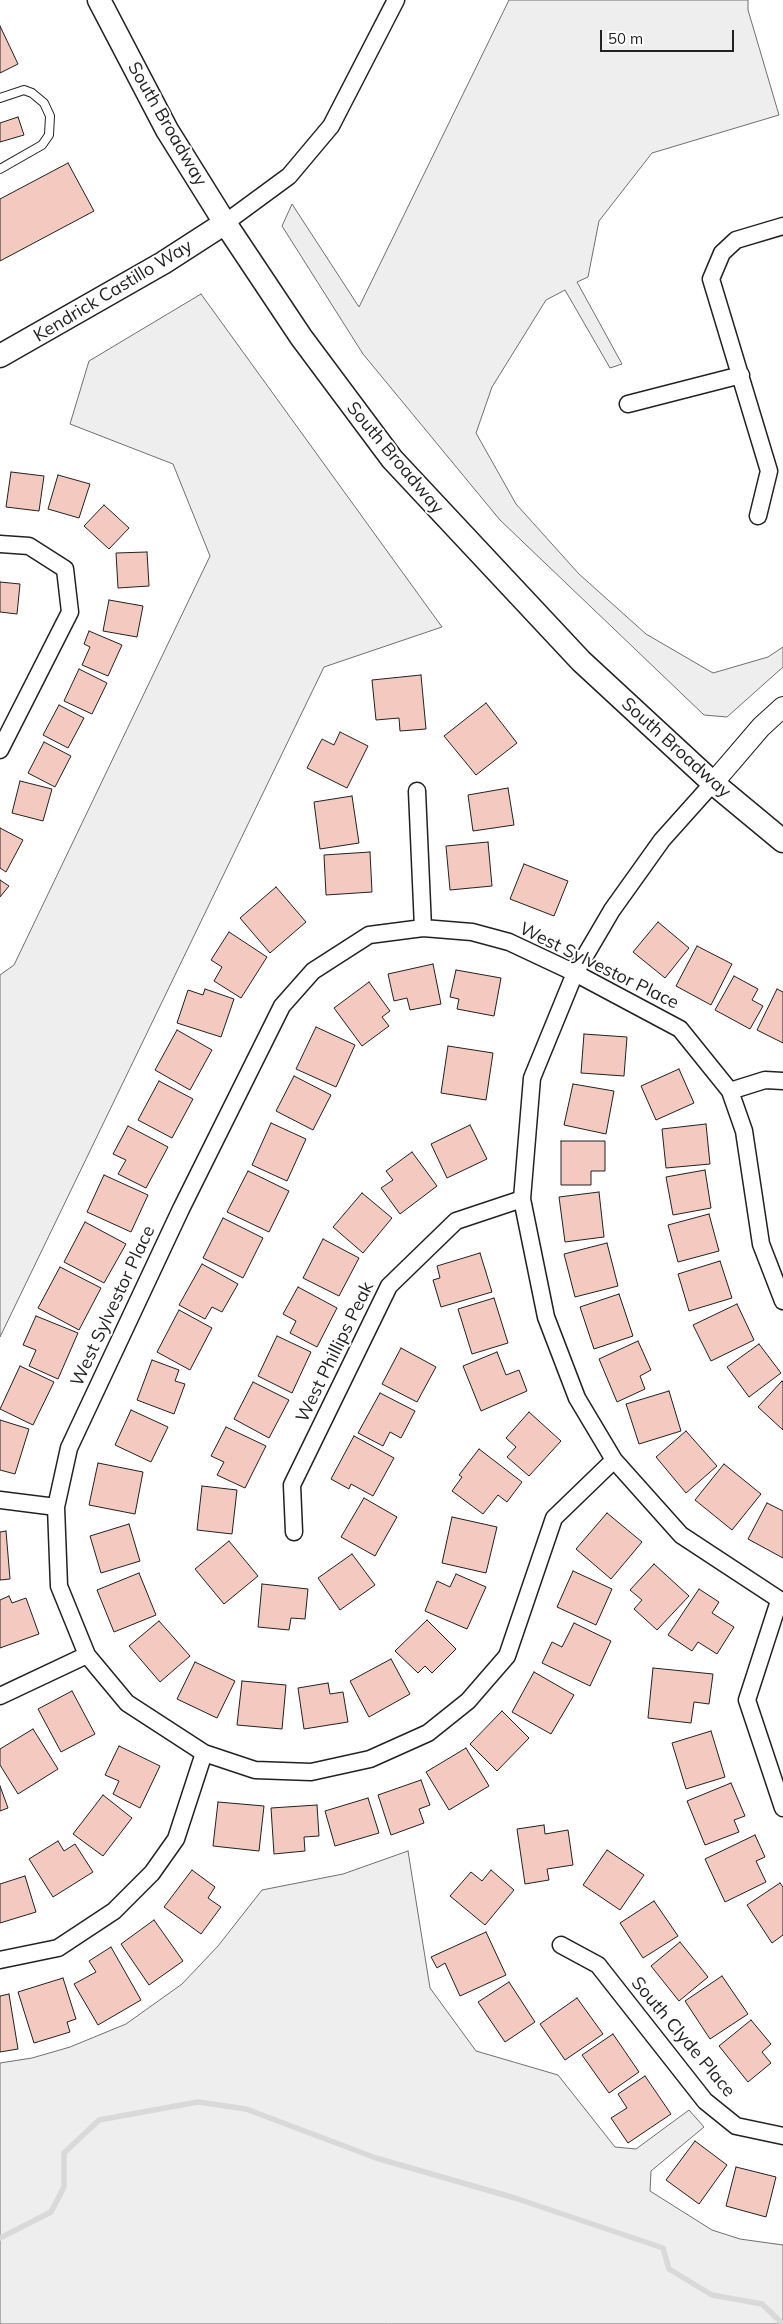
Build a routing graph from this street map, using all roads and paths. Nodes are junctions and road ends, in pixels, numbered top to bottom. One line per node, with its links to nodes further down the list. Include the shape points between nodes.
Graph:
1 (100, 0): 5 (main road, South Broadway, via 167,130)
2 (396, 0): 5 (street, via 331,126 289,176)
3 (0, 98): 4 (lane, via 24,90 44,103 50,116 49,135 42,145)
4 (0, 169)
5 (225, 223): 7 (main road, Kendrick Castillo Way, via 163,263); 14 (main road, South Broadway, via 301,337 392,459 581,661)
6 (783, 226): 8 (street, via 736,240 722,253 711,279)
7 (0, 356)
8 (740, 375): 9 (street); 10 (street, via 769,470)
9 (628, 404)
10 (758, 516)
11 (0, 544): 13 (street, via 29,546 65,568 70,612)
12 (783, 707): 14 (street, via 761,727)
13 (0, 750)
14 (713, 783): 16 (main road, South Broadway); 18 (street, via 662,840 612,910)
15 (417, 791): 17 (street)
16 (783, 841)
17 (423, 928): 18 (street, West Sylvestor Place, via 472,932 509,942); 25 (street, West Sylvestor Place, via 369,935 313,971 282,1006 181,1209 69,1448)
18 (575, 973): 20 (street, West Sylvestor Place, via 680,1029); 21 (street, via 532,1078)
19 (783, 1081): 20 (street, via 765,1080)
20 (730, 1091): 22 (street, West Sylvestor Place, via 744,1131 760,1244)
21 (522, 1199): 23 (street, via 546,1317 577,1398); 26 (street, West Phillips Peak, via 456,1221 389,1286 292,1485)
22 (783, 1301)
23 (614, 1460): 27 (street, via 681,1535); 30 (street, West Sylvestor Place, via 554,1518 507,1656 468,1701 428,1733 370,1759 311,1772 255,1770)
24 (0, 1500): 25 (street)
25 (56, 1507): 28 (street, West Sylvestor Place, via 59,1586)
26 (294, 1532)
27 (781, 1601): 31 (street, via 747,1700)
28 (87, 1655): 29 (street); 30 (street, West Sylvestor Place, via 126,1703)
29 (0, 1696)
30 (204, 1753): 33 (street, via 176,1839 152,1874 114,1911 58,1948)
31 (783, 1808)
32 (561, 1945): 34 (street, South Clyde Place, via 598,1964 705,2101 736,2126)
33 (0, 1960)
34 (783, 2136)

